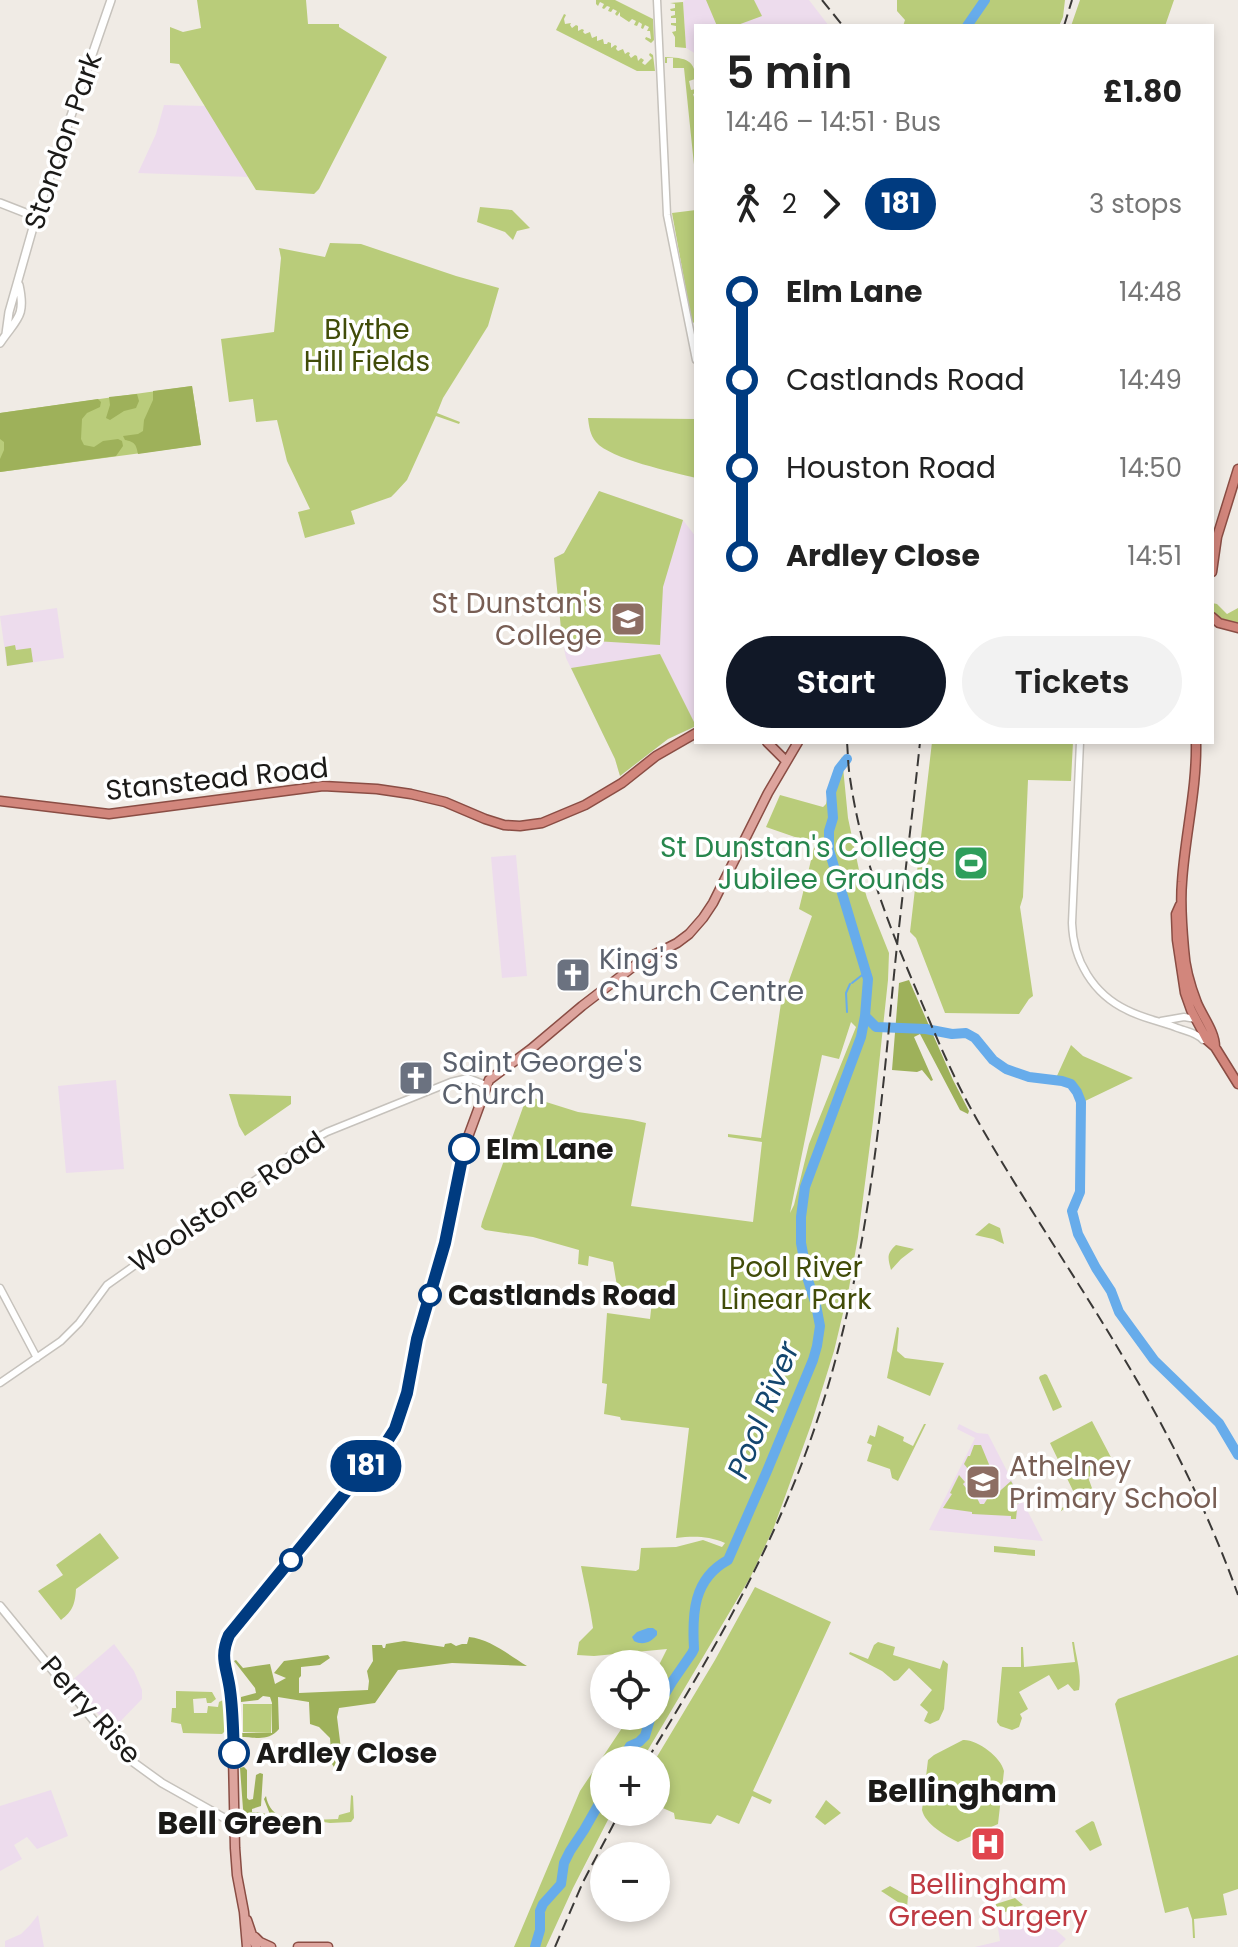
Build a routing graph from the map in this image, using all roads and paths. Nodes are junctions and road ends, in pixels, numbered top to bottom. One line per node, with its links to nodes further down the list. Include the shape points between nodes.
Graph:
1 (111, 0): 4 (main road, Stondon Park)
2 (657, 0): 6 (street, via 667,215)
3 (0, 203): 4 (main road)
4 (36, 217): 5 (main road, Stondon Park)
5 (0, 343)
6 (694, 350)
7 (1238, 469): 8 (highway)
8 (1215, 538)
9 (1214, 621): 10 (highway)
10 (1238, 628)
11 (694, 734): 17 (highway, Stanstead Road, via 585,805 520,826 411,794 323,786 109,814)
12 (769, 744): 16 (main road)
13 (797, 744): 16 (main road)
14 (1080, 744): 21 (street, via 1074,942 1085,972 1105,996 1135,1014)
15 (1196, 744): 18 (highway)
16 (786, 761): 25 (main road, via 713,903 689,934 638,963)
17 (0, 801)
18 (1180, 905): 19 (highway, via 1178,957); 20 (highway, via 1186,966)
19 (1188, 1013): 20 (highway); 21 (street)
20 (1200, 1018): 22 (highway); 23 (highway)
21 (1161, 1021): 22 (street)
22 (1207, 1040): 23 (highway)
23 (1215, 1047): 24 (highway)
24 (1238, 1084)
25 (486, 1085): 27 (street, Woolstone Road, via 468,1078 451,1082 309,1142 107,1285 79,1323); 30 (main road, via 466,1140 445,1243 395,1429 225,1644)
26 (0, 1288): 27 (street)
27 (37, 1358): 28 (street, Woolstone Road)
28 (0, 1383)
29 (0, 1606): 30 (main road, Perry Rise, via 133,1762)
30 (235, 1824): 31 (main road)
31 (244, 1912): 32 (main road); 33 (main road)
32 (252, 1933): 34 (main road); 35 (main road)
33 (247, 1947)
34 (256, 1947)
35 (271, 1947)
36 (298, 1947): 37 (main road)
37 (328, 1947)

